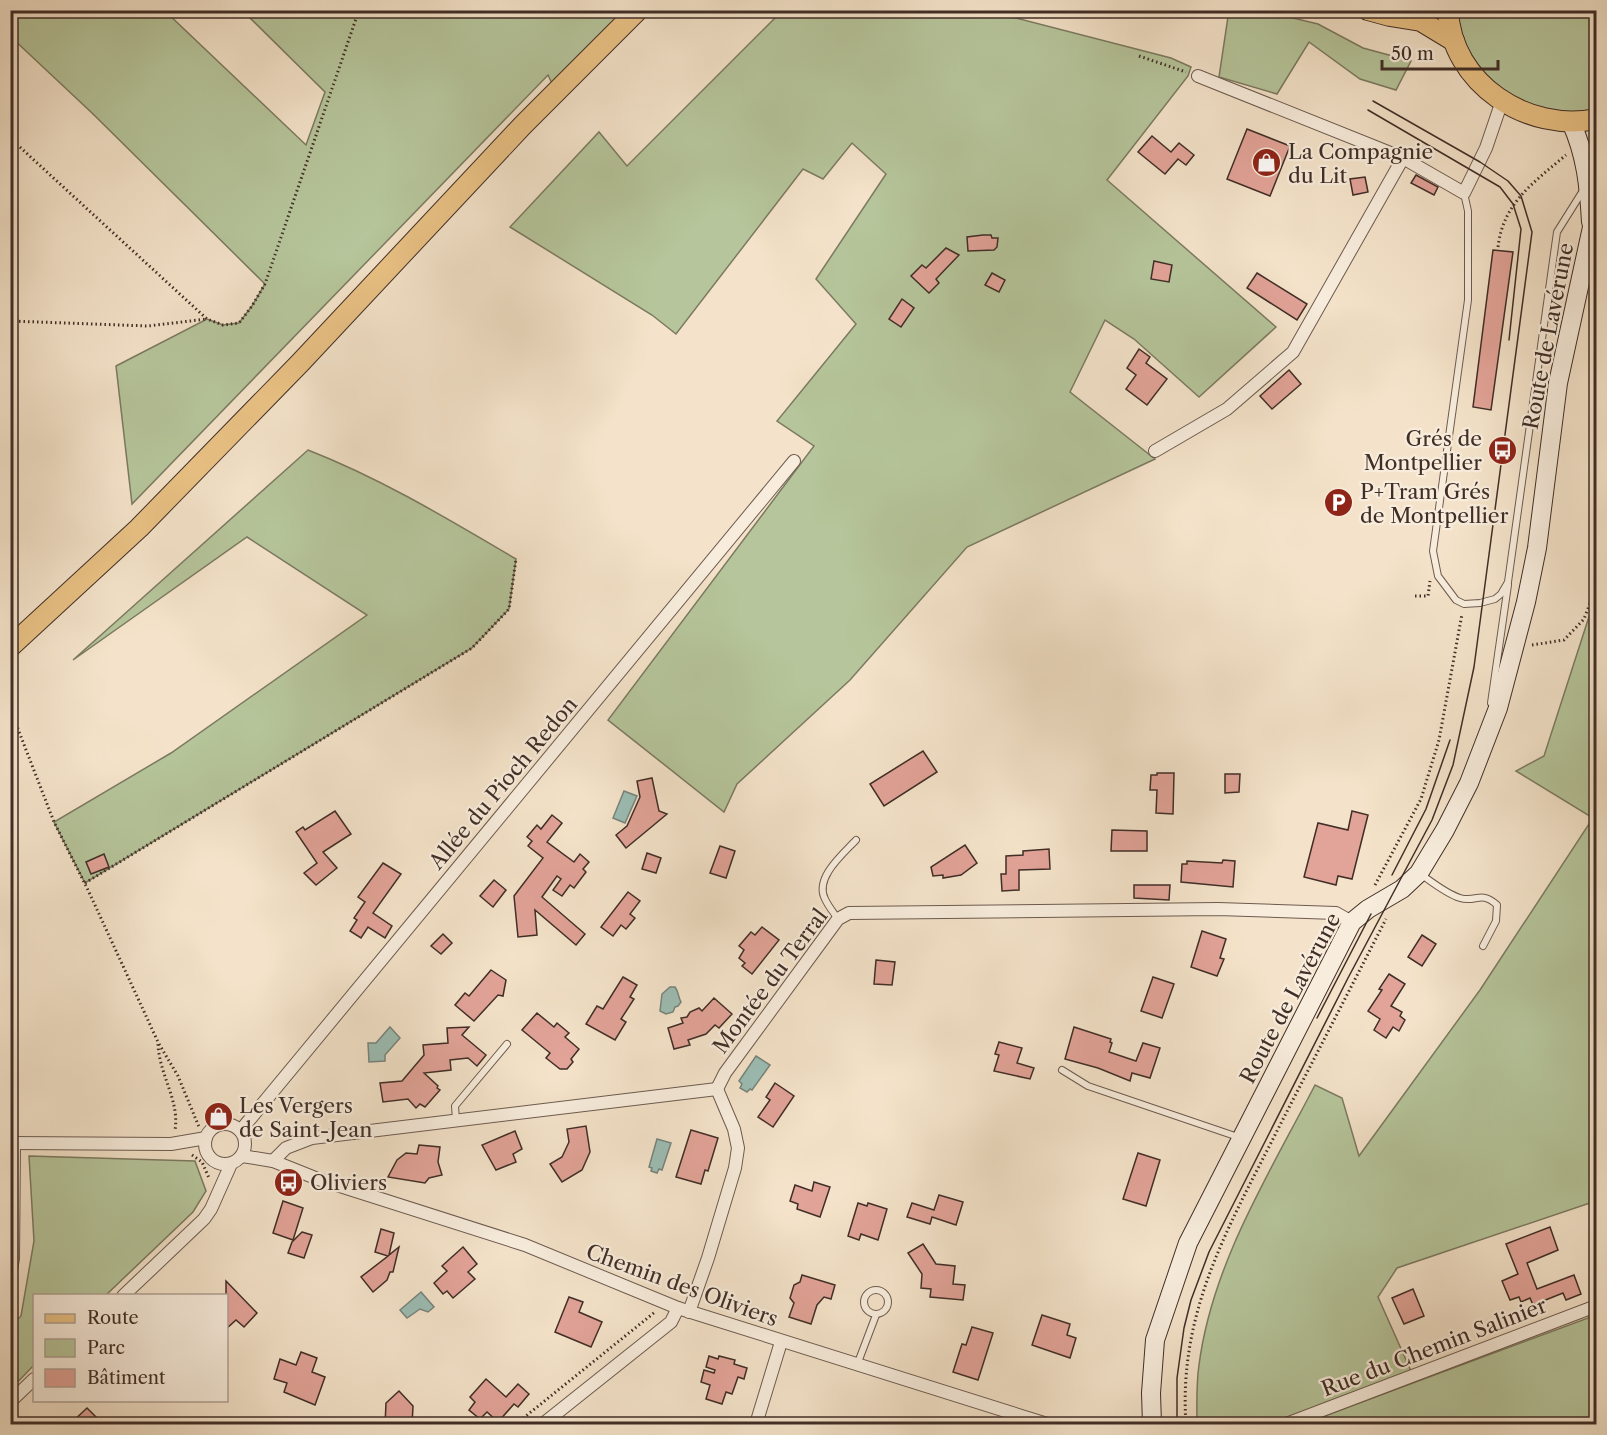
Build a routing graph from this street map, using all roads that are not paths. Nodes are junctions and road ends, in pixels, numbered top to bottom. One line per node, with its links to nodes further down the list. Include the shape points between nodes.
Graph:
1 (638, 10): 17 (main road, via 523,125 139,528)
2 (1368, 10): 4 (main road, via 1421,21)
3 (1448, 10): 4 (main road)
4 (1454, 41): 6 (main road, via 1477,79)
5 (1198, 76): 9 (street)
6 (1502, 101): 8 (main road, via 1525,114); 11 (street, via 1486,148)
7 (1596, 119): 8 (main road)
8 (1570, 122): 10 (main road, Route de Lavérune)
9 (1403, 158): 11 (street); 14 (street, via 1293,352 1227,409)
10 (1589, 181): 13 (main road, Route de Lavérune); 16 (lane, via 1557,232)
11 (1464, 192): 16 (lane, via 1468,211 1468,300 1434,551 1438,576 1456,600 1464,604 1494,599)
12 (1596, 209): 13 (main road, Route de Lavérune)
13 (1591, 231): 18 (main road, Route de Lavérune, via 1558,383 1537,548 1526,602)
14 (1155, 451)
15 (794, 460): 29 (street, Allée du Pioch Redon)
16 (1508, 582): 18 (lane)
17 (10, 647)
18 (1485, 742): 20 (main road, Route de Lavérune, via 1445,830)
19 (856, 840): 21 (lane, via 823,882 824,897)
20 (1419, 873): 22 (main road, Route de Lavérune); 23 (lane, via 1458,898 1490,898 1497,905 1496,921)
21 (838, 919): 22 (street, Montée du Terral, via 849,913 1218,909 1336,913); 26 (street, Montée du Terral, via 724,1073)
22 (1352, 922): 30 (main road, Route de Lavérune)
23 (1483, 946)
24 (507, 1044): 27 (lane, via 455,1106)
25 (1062, 1070): 30 (lane, via 1088,1086)
26 (717, 1089): 27 (street); 41 (street, via 734,1129 738,1148 735,1168 712,1247)
27 (456, 1121): 35 (street, via 312,1138 286,1148)
28 (207, 1136): 29 (street, via 217,1125 224,1124 236,1126); 32 (street); 34 (street)
29 (243, 1136): 33 (street); 35 (street, Chemin des Oliviers)
30 (1241, 1138): 52 (main road, Route de Lavérune, via 1188,1243 1160,1321 1153,1356)
31 (14, 1143): 32 (street); 38 (lane, via 16,1259)
32 (171, 1144): 34 (street)
33 (242, 1156): 35 (street, Chemin des Oliviers); 36 (street)
34 (210, 1157): 36 (street, via 218,1164); 37 (street)
35 (273, 1161): 41 (street, Chemin des Oliviers, via 525,1245)
36 (231, 1164): 37 (street)
37 (217, 1195): 39 (street, via 204,1219)
38 (10, 1289)
39 (125, 1294)
40 (1596, 1306): 53 (street, Rue du Chemin Salinier)
41 (683, 1310): 43 (street, Chemin des Oliviers); 48 (street)
42 (876, 1314): 44 (lane)
43 (781, 1342): 44 (street, Chemin des Oliviers); 49 (street)
44 (857, 1366): 47 (street, Chemin des Oliviers)
45 (33, 1380): 46 (street)
46 (10, 1402)
47 (1003, 1411): 50 (street); 51 (street, Chemin des Oliviers)
48 (543, 1425)
49 (756, 1425)
50 (1005, 1425)
51 (1047, 1425)
52 (1152, 1425)
53 (1286, 1425)

